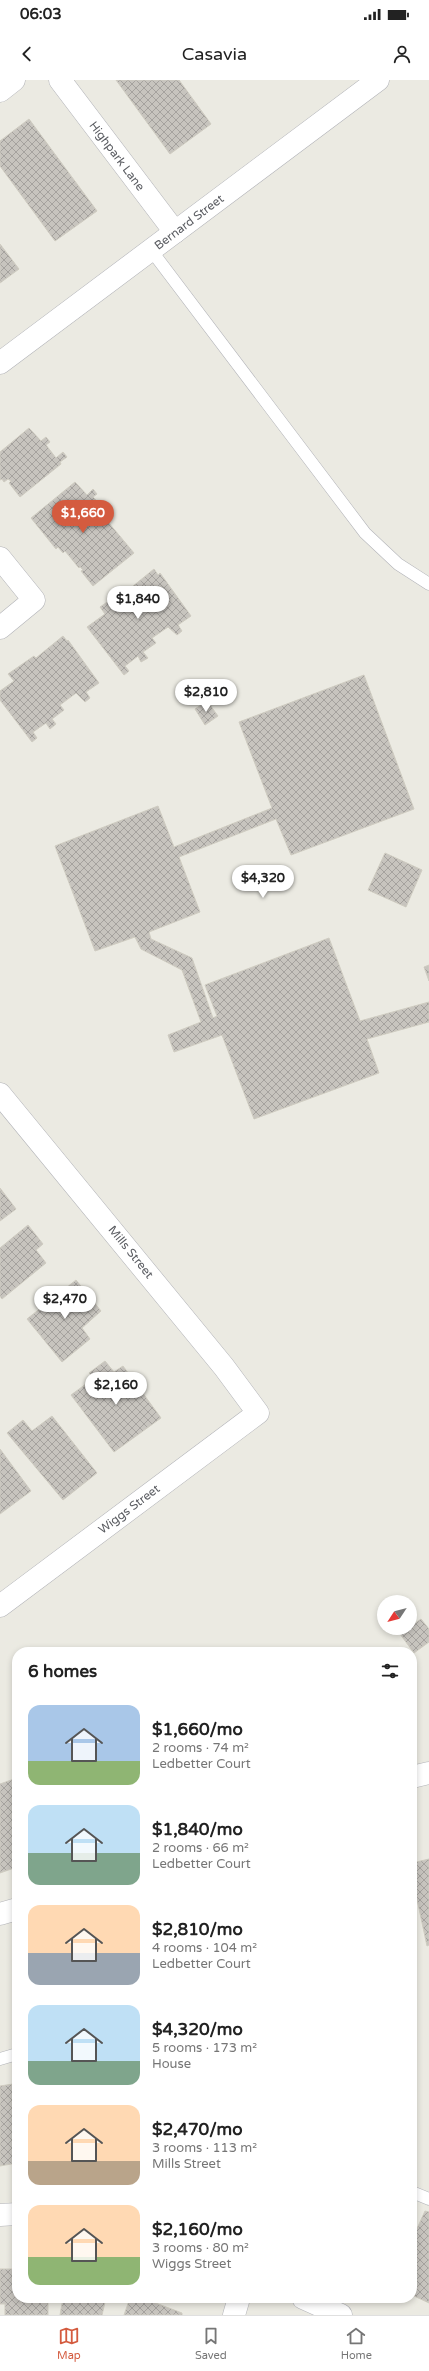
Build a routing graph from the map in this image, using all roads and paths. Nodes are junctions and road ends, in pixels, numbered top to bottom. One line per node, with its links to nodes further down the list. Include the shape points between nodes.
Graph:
1 (14, 80): 4 (street)
2 (60, 80): 5 (street, Highpark Lane)
3 (378, 80): 5 (street, Bernard Street)
4 (0, 90)
5 (175, 232): 6 (street, Bernard Street)
6 (151, 250): 7 (street, Bernard Street); 9 (lane, via 365,533 398,564)
7 (0, 363)
8 (0, 558): 10 (street, via 34,600)
9 (429, 584)
10 (0, 628)
11 (0, 1094): 12 (street, Mills Street, via 214,1354)
12 (258, 1413): 13 (street, Wiggs Street)
13 (0, 1606)
14 (429, 1773): 15 (street)
15 (417, 1776)
16 (12, 1910): 17 (street)
17 (0, 1914)
18 (12, 2055): 19 (lane)
19 (0, 2059)
20 (417, 2194): 21 (lane)
21 (429, 2200)
22 (12, 2214): 23 (street)
23 (0, 2215)
24 (238, 2303): 26 (street)
25 (314, 2303): 27 (street)
26 (234, 2315)
27 (341, 2315)

